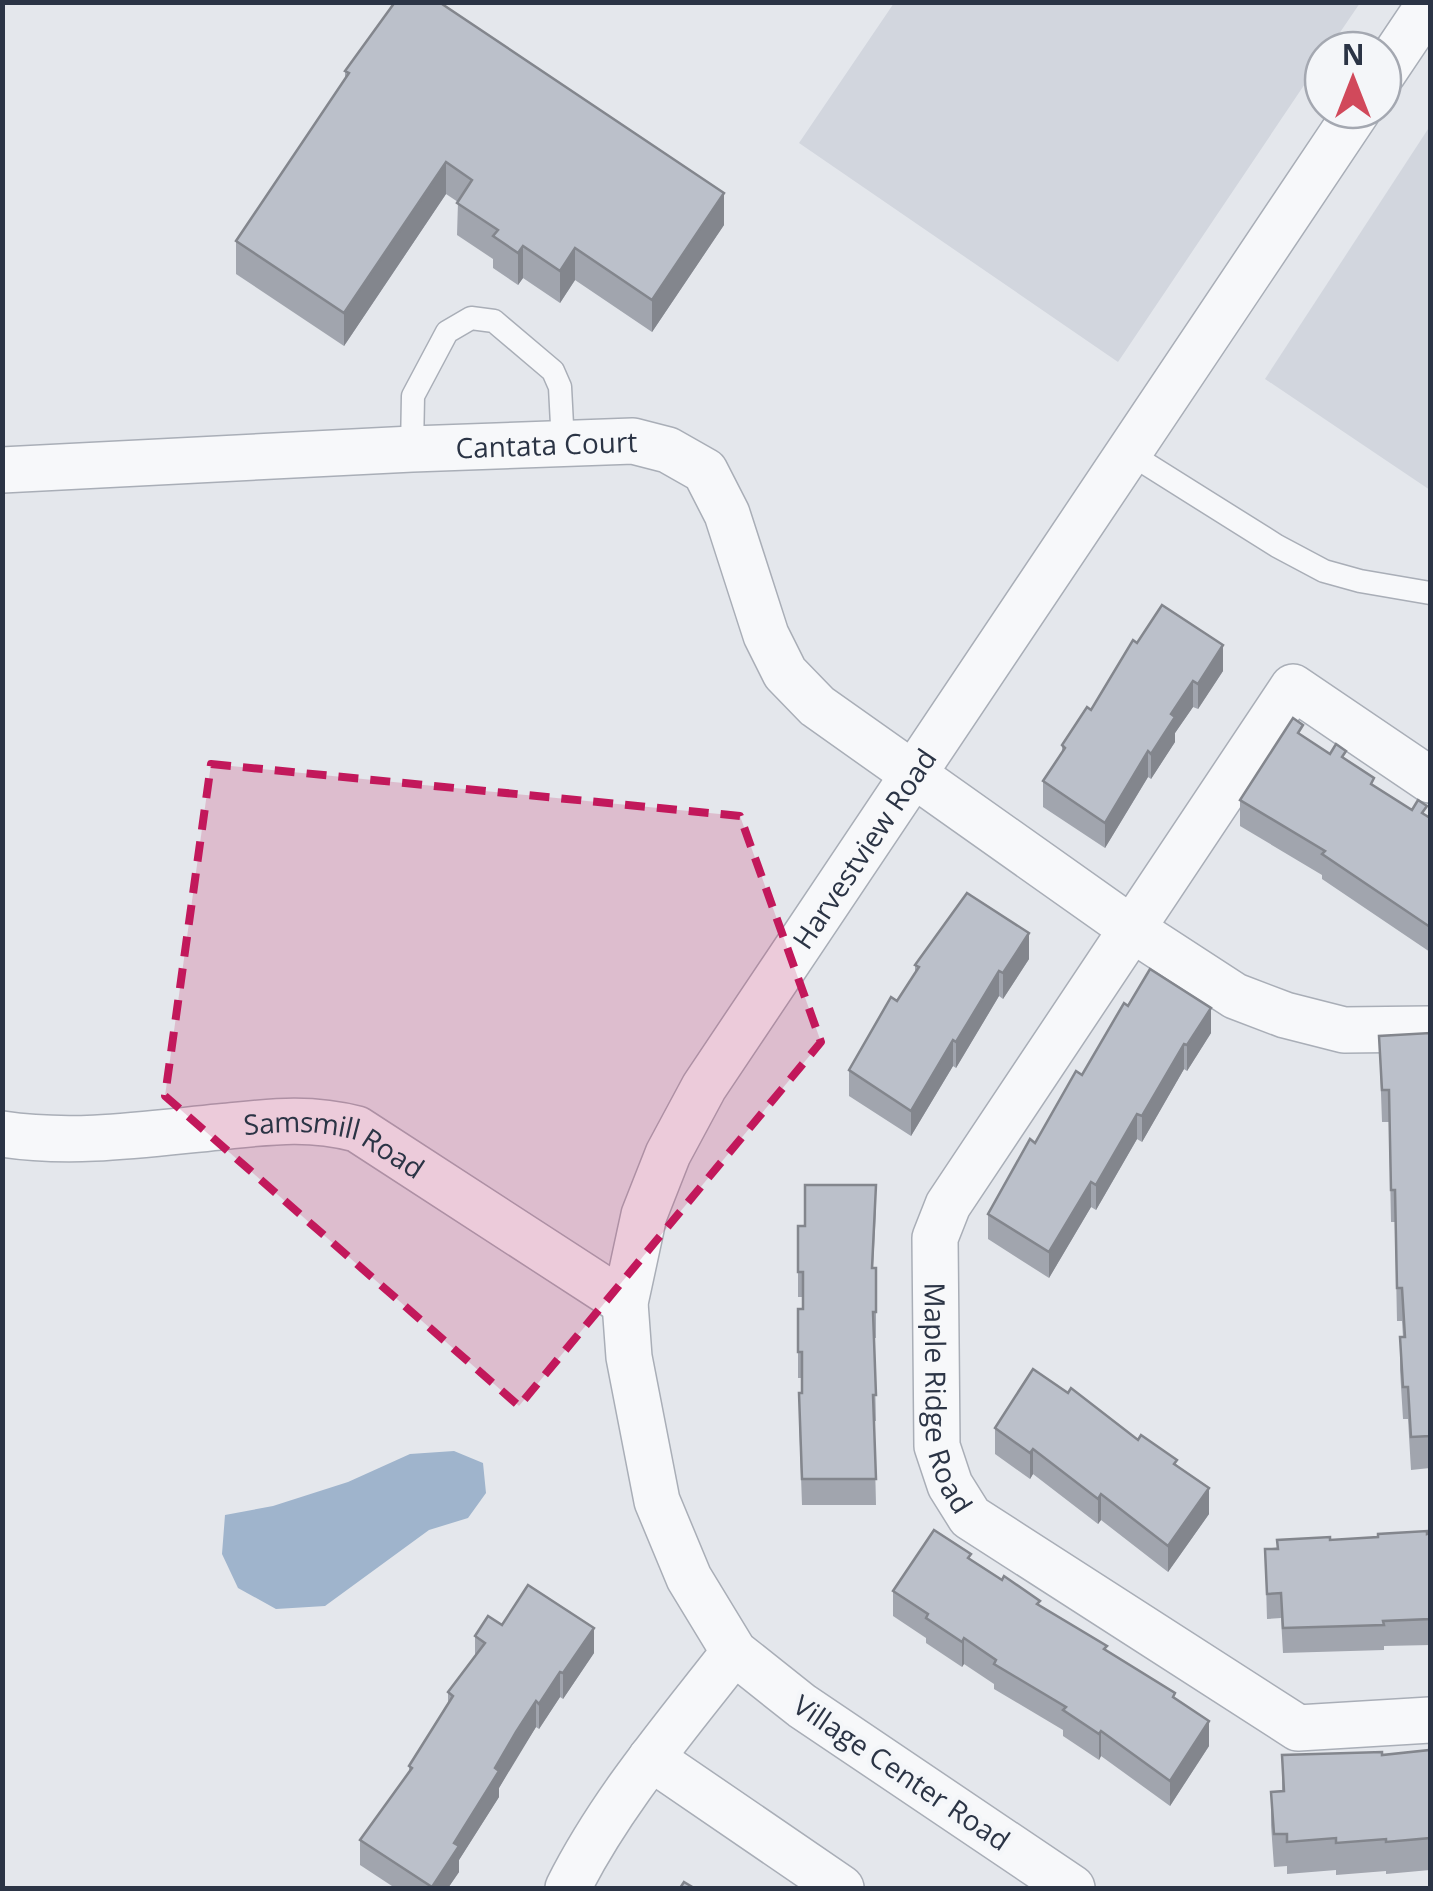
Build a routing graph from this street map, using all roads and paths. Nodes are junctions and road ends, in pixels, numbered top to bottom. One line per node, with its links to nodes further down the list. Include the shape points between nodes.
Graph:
1 (1430, 2): 2 (street)
2 (1403, 43)
3 (1345, 130): 6 (street, Harvestview Road)
4 (563, 444): 5 (street, Cantata Court); 5 (lane, via 553,371 494,321 470,318 447,332 413,396); 9 (street, Cantata Court, via 633,441 668,450 705,472 786,673 817,706)
5 (412, 449): 7 (street, Cantata Court)
6 (1129, 454): 8 (lane, via 1324,571); 9 (street, Harvestview Road)
7 (2, 470)
8 (1430, 593)
9 (913, 772): 11 (street); 14 (street, Harvestview Road, via 704,1088 668,1154 644,1215)
10 (1430, 780): 11 (street, Maple Ridge Road, via 1293,686)
11 (1132, 929): 12 (street, via 1235,996 1285,1015 1344,1030); 16 (street, Maple Ridge Road, via 948,1205 934,1238 937,1446 950,1485 970,1517 1298,1728)
12 (1430, 1029)
13 (2, 1134): 14 (street, Samsmill Road, via 103,1138 284,1120 357,1129)
14 (625, 1303): 15 (street, Harvestview Road, via 628,1357 657,1501 689,1578)
15 (734, 1652): 17 (street); 20 (street, Village Center Road, via 802,1706)
16 (1430, 1720)
17 (651, 1758): 18 (street); 19 (street)
18 (568, 1888)
19 (841, 1888)
20 (1072, 1888)

